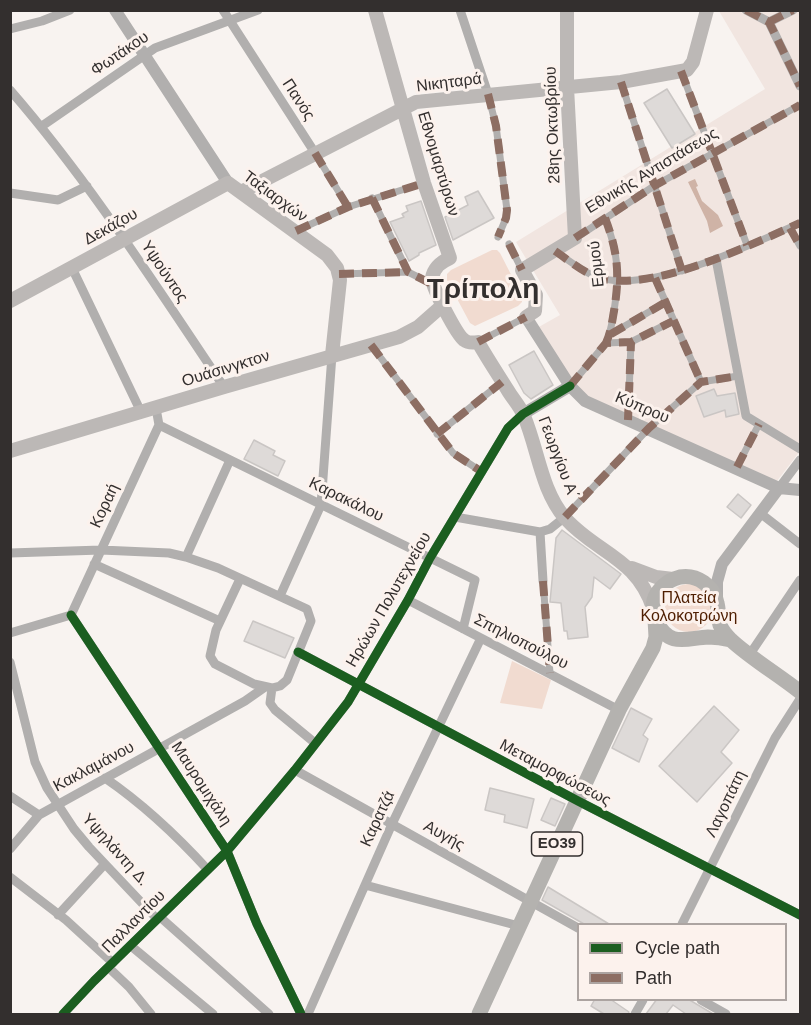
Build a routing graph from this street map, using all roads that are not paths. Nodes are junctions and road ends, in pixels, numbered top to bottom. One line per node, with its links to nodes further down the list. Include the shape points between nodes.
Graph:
1 (70, 10): 13 (street)
2 (115, 10): 14 (street, Ταξιαρχών)
3 (223, 10): 11 (street, Πανός)
4 (258, 10): 11 (street, Φωτάκου)
5 (375, 10): 22 (main road, Εθνομαρτύρων)
6 (460, 10): 20 (street)
7 (567, 10): 18 (main road, 28ης Οκτωβρίου)
8 (707, 10): 15 (main road, via 693,62 689,69)
9 (746, 10): 12 (street)
10 (793, 10): 12 (street)
11 (228, 21): 14 (street, Φωτάκου); 24 (street, Πανός)
12 (769, 22): 17 (street)
13 (10, 29)
14 (144, 54): 23 (street, Φωτάκου); 26 (street, Ταξιαρχών)
15 (681, 71): 16 (main road, Νικηταρά); 25 (street)
16 (621, 82): 18 (main road, Νικηταρά); 29 (street)
17 (801, 86)
18 (567, 87): 20 (main road, Νικηταρά); 39 (main road, 28ης Οκτωβρίου)
19 (10, 90): 23 (street, Υψούντος)
20 (488, 94): 22 (main road, Νικηταρά, via 416,102); 38 (street, via 507,210)
21 (801, 105): 25 (street, Εθνικής Αντιστάσεως)
22 (404, 107): 24 (main road, Νικηταρά); 27 (main road, Εθνομαρτύρων)
23 (42, 126): 28 (street, Υψούντος)
24 (315, 153): 30 (main road, Νικηταρά); 33 (street, Πανός)
25 (711, 153): 29 (street, Εθνικής Αντιστάσεως); 42 (street)
26 (228, 183): 30 (main road, Ταξιαρχών); 40 (main road, Δεκάζου)
27 (424, 183): 32 (street); 53 (main road, Εθνομαρτύρων, via 450,258 437,266)
28 (87, 186): 31 (street, via 58,200); 40 (street, Υψούντος)
29 (654, 186): 34 (street, Εθνικής Αντιστάσεως); 48 (street)
30 (241, 192): 37 (main road, Ταξιαρχών)
31 (10, 193)
32 (372, 198): 33 (street); 49 (street)
33 (348, 207): 37 (street)
34 (605, 218): 39 (street, Εθνικής Αντιστάσεως); 52 (street, Ερμού, via 613,238)
35 (801, 224): 36 (street)
36 (790, 228): 42 (street); 43 (street)
37 (296, 231): 50 (main road, Ταξιαρχών, via 327,255)
38 (498, 237)
39 (575, 238): 44 (main road, Εθνικής Αντιστάσεως)
40 (124, 239): 46 (main road, Δεκάζου); 69 (street, Υψούντος)
41 (509, 244): 47 (street)
42 (747, 245): 45 (street)
43 (801, 246)
44 (555, 251): 47 (main road, Εθνικής Αντιστάσεως); 52 (street, via 594,276)
45 (716, 259): 48 (street); 65 (street)
46 (72, 268): 54 (main road, Δεκάζου); 71 (street)
47 (522, 270): 57 (main road, via 537,301 535,310)
48 (682, 271): 51 (street)
49 (408, 272): 50 (street); 53 (street)
50 (339, 274): 64 (main road)
51 (655, 278): 52 (street); 55 (street)
52 (619, 280): 59 (street, Ερμού)
53 (432, 284): 56 (main road)
54 (10, 301)
55 (666, 302): 58 (street); 59 (street)
56 (443, 305): 60 (main road, via 463,340); 63 (main road, Ουάσινγκτον, via 409,333)
57 (526, 317): 60 (street); 68 (street, Κύπρου)
58 (673, 321): 62 (street); 67 (street)
59 (611, 334): 61 (street, Ερμού)
60 (478, 342): 66 (main road, Γεωργίου Α΄)
61 (606, 342): 62 (street); 68 (street, Ερμού)
62 (631, 342): 73 (street)
63 (371, 345): 64 (main road, Ουάσινγκτον); 77 (street)
64 (332, 356): 69 (main road, Ουάσινγκτον); 86 (street)
65 (738, 376): 67 (street); 74 (street, via 746,416)
66 (502, 382): 72 (main road, Γεωργίου Α΄); 77 (street)
67 (701, 382): 76 (street)
68 (570, 386): 72 (street); 73 (street, Κύπρου, via 585,401)
69 (224, 387): 70 (main road, Ουάσινγκτον)
70 (156, 408): 71 (main road, Ουάσινγκτον); 75 (street)
71 (141, 412): 79 (main road, Ουάσινγκτον)
72 (524, 414): 83 (street, Ηρώων Πολυτεχνείου, via 508,428); 89 (main road, Γεωργίου Α΄, via 553,501)
73 (628, 420): 76 (street, Κύπρου)
74 (759, 424): 78 (street); 82 (street)
75 (159, 425): 80 (street, Καρακάλου); 92 (street, Κοραή)
76 (649, 428): 82 (street, Κύπρου); 89 (street)
77 (437, 434): 83 (street, via 458,458)
78 (801, 449)
79 (10, 451)
80 (230, 460): 86 (street, Καρακάλου); 94 (street)
81 (801, 460): 84 (street)
82 (737, 467): 84 (street, Κύπρου)
83 (482, 472): 88 (street, Ηρώων Πολυτεχνείου)
84 (779, 488): 85 (street); 87 (street)
85 (801, 490)
86 (321, 505): 95 (street, Καρακάλου); 102 (street)
87 (760, 513): 91 (street); 104 (street, via 722,564 718,573)
88 (455, 517): 90 (street); 95 (street, Ηρώων Πολυτεχνείου)
89 (565, 517): 90 (street); 97 (main road, Γεωργίου Α΄)
90 (540, 532): 101 (street)
91 (801, 544)
92 (101, 549): 93 (street); 94 (street); 96 (street, Κοραή)
93 (10, 554)
94 (186, 557): 98 (street)
95 (430, 558): 103 (street, Ηρώων Πολυτεχνείου); 108 (street, Καρακάλου, via 475,580)
96 (94, 564): 106 (street, Κοραή); 107 (street)
97 (628, 566): 99 (main road, Γεωργίου Α΄, via 648,575); 105 (main road, Γεωργίου Α΄, via 645,586)
98 (240, 579): 102 (street); 107 (street)
99 (673, 579): 104 (main road, via 684,576 705,582); 105 (main road, via 659,591)
100 (801, 580): 115 (street)
101 (543, 581): 118 (street)
102 (280, 596): 114 (street, via 310,614 311,621)
103 (408, 600): 108 (street, Σπηλιοπούλου); 119 (street, Ηρώων Πολυτεχνείου)
104 (718, 606): 111 (main road, via 715,622); 113 (main road, via 719,623)
105 (654, 613): 112 (main road, via 660,629); 116 (main road, ΕΟ39, via 656,637)
106 (70, 615): 109 (street); 126 (street, Μαυρομιχάλη)
107 (220, 621): 120 (street, via 211,646 210,656 215,663)
108 (464, 629): 110 (street, Σπηλιοπούλου)
109 (10, 633)
110 (481, 638): 118 (street, Σπηλιοπούλου); 124 (street, Καρατζά)
111 (700, 638): 112 (main road); 113 (main road)
112 (678, 640): 116 (main road, ΕΟ39)
113 (730, 640): 115 (main road)
114 (298, 652): 119 (street, Μεταμορφώσεως); 120 (street, via 287,680)
115 (750, 654): 121 (main road)
116 (649, 657): 123 (main road, ΕΟ39)
117 (10, 662): 131 (street, Υψηλάντη Δ., via 37,768)
118 (550, 673): 123 (street, Σπηλιοπούλου)
119 (357, 685): 124 (street, Μεταμορφώσεως); 125 (street, Ηρώων Πολυτεχνείου)
120 (269, 688): 125 (street, via 274,710); 126 (street, Κακλαμάνου)
121 (801, 692)
122 (801, 699): 137 (street, Λαγοπάτη, via 778,732)
123 (619, 710): 130 (main road, ΕΟ39)
124 (438, 728): 130 (street, Μεταμορφώσεως); 133 (street, Καρατζά)
125 (315, 743): 127 (street, Ηρώων Πολυτεχνείου)
126 (160, 748): 128 (street, Κακλαμάνου); 135 (street, Μαυρομιχάλη)
127 (295, 770): 133 (street, Αυγής); 135 (street, Ηρώων Πολυτεχνείου)
128 (105, 778): 131 (street, Κακλαμάνου); 138 (street, via 163,824)
129 (10, 796): 132 (street)
130 (578, 801): 137 (street, Μεταμορφώσεως); 141 (main road, ΕΟ39)
131 (57, 804): 132 (street, Κακλαμάνου); 136 (street, Υψηλάντη Δ.)
132 (39, 815): 134 (street, Κακλαμάνου)
133 (392, 824): 140 (street, Καρατζά); 141 (street, Αυγής)
134 (10, 849)
135 (227, 851): 138 (street, Παλλαντίου); 155 (street, Μαυρομιχάλη)
136 (104, 865): 142 (street); 144 (street, Υψηλάντη Δ.)
137 (710, 869): 143 (street, Μεταμορφώσεως); 145 (street, Λαγοπάτη)
138 (208, 870): 144 (street, Παλλαντίου)
139 (10, 876): 142 (street)
140 (365, 885): 146 (street); 156 (street, Καρατζά)
141 (531, 900): 146 (main road, ΕΟ39); 147 (street, Αυγής)
142 (58, 915): 149 (street)
143 (801, 915)
144 (158, 918): 148 (street, Παλλαντίου); 154 (street, Υψηλάντη Δ.)
145 (683, 923)
146 (519, 926): 157 (main road, ΕΟ39)
147 (577, 927)
148 (130, 946): 149 (street, Παλλαντίου); 153 (street)
149 (111, 965): 151 (street, Παλλαντίου); 152 (street)
150 (704, 1001): 158 (street)
151 (65, 1014)
152 (151, 1014)
153 (213, 1014)
154 (269, 1014)
155 (301, 1014)
156 (308, 1014)
157 (480, 1014)
158 (726, 1014)

